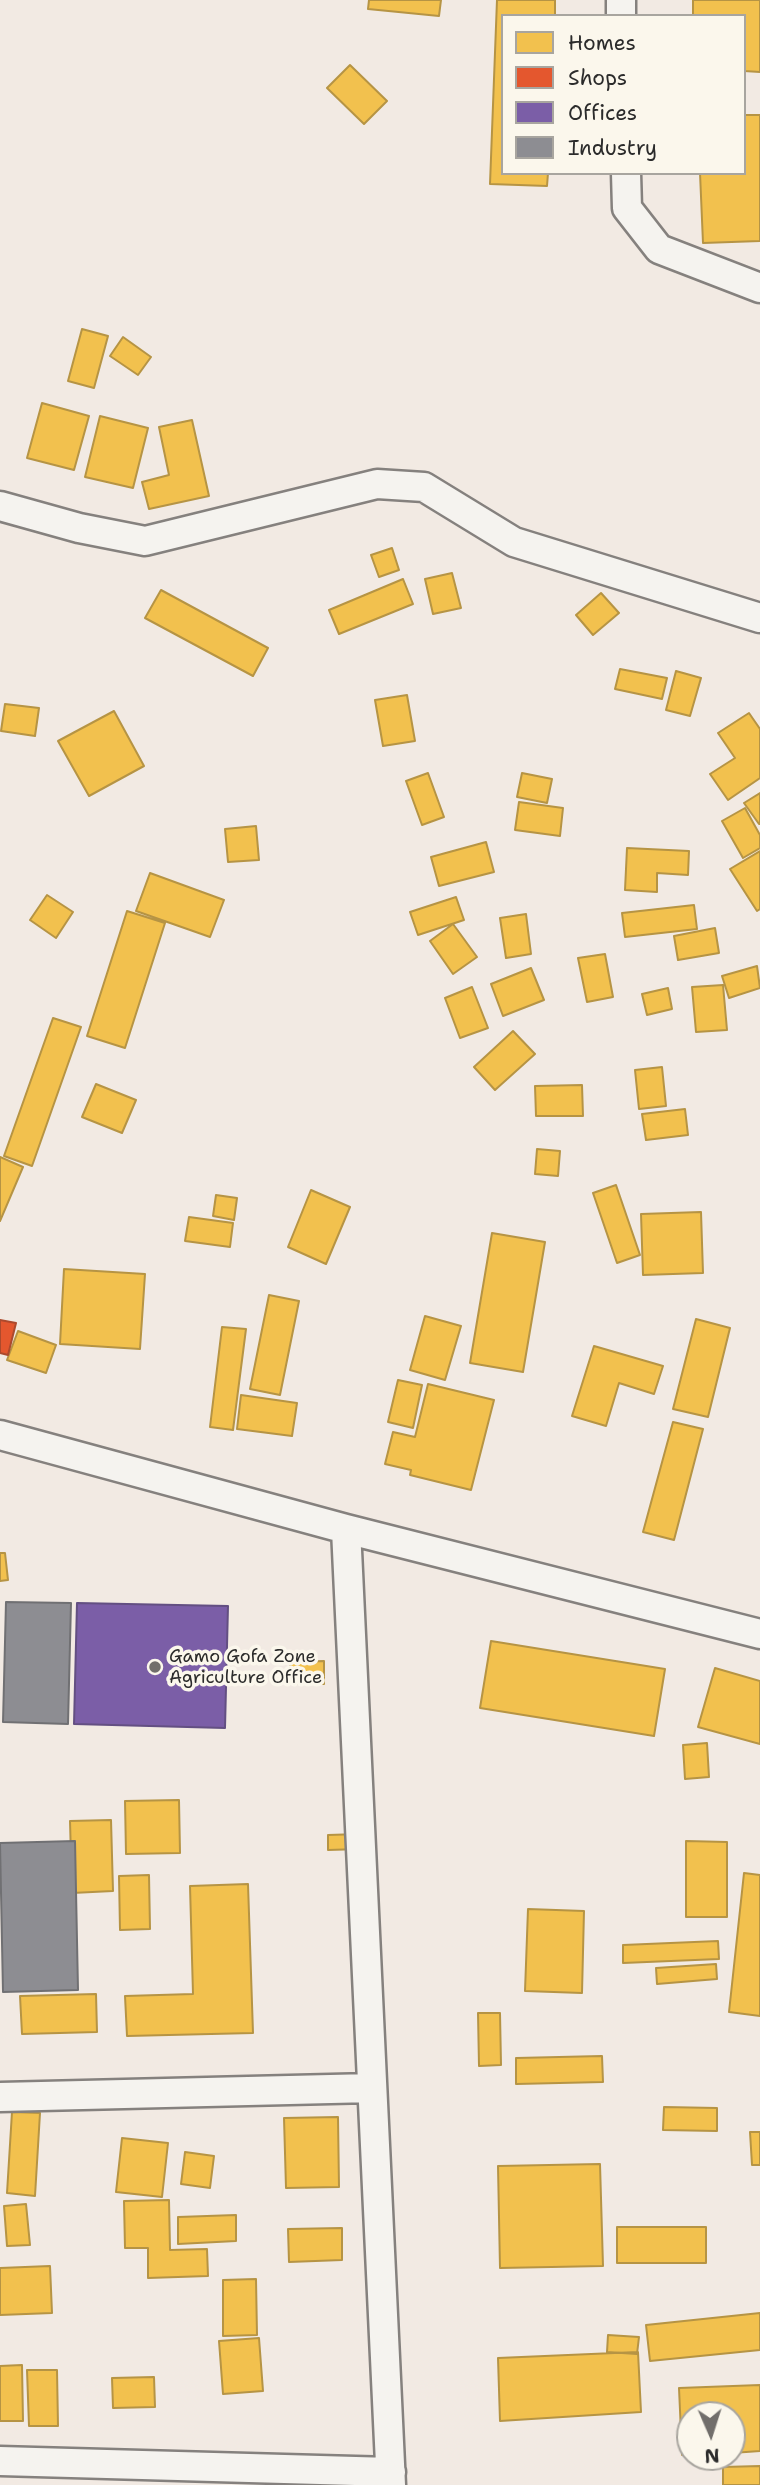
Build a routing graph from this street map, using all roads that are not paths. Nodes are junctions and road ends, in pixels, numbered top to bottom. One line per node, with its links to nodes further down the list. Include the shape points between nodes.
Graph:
1 (626, 175): 2 (street, via 627,208 659,249)
2 (760, 288)
3 (0, 506): 4 (street, via 145,541 377,484 424,487 514,542)
4 (760, 618)
5 (0, 1435): 6 (street)
6 (346, 1528): 7 (street); 8 (street)
7 (760, 1634)
8 (372, 2088): 9 (street); 11 (street)
9 (0, 2097)
10 (0, 2461): 11 (street)
11 (391, 2479)

